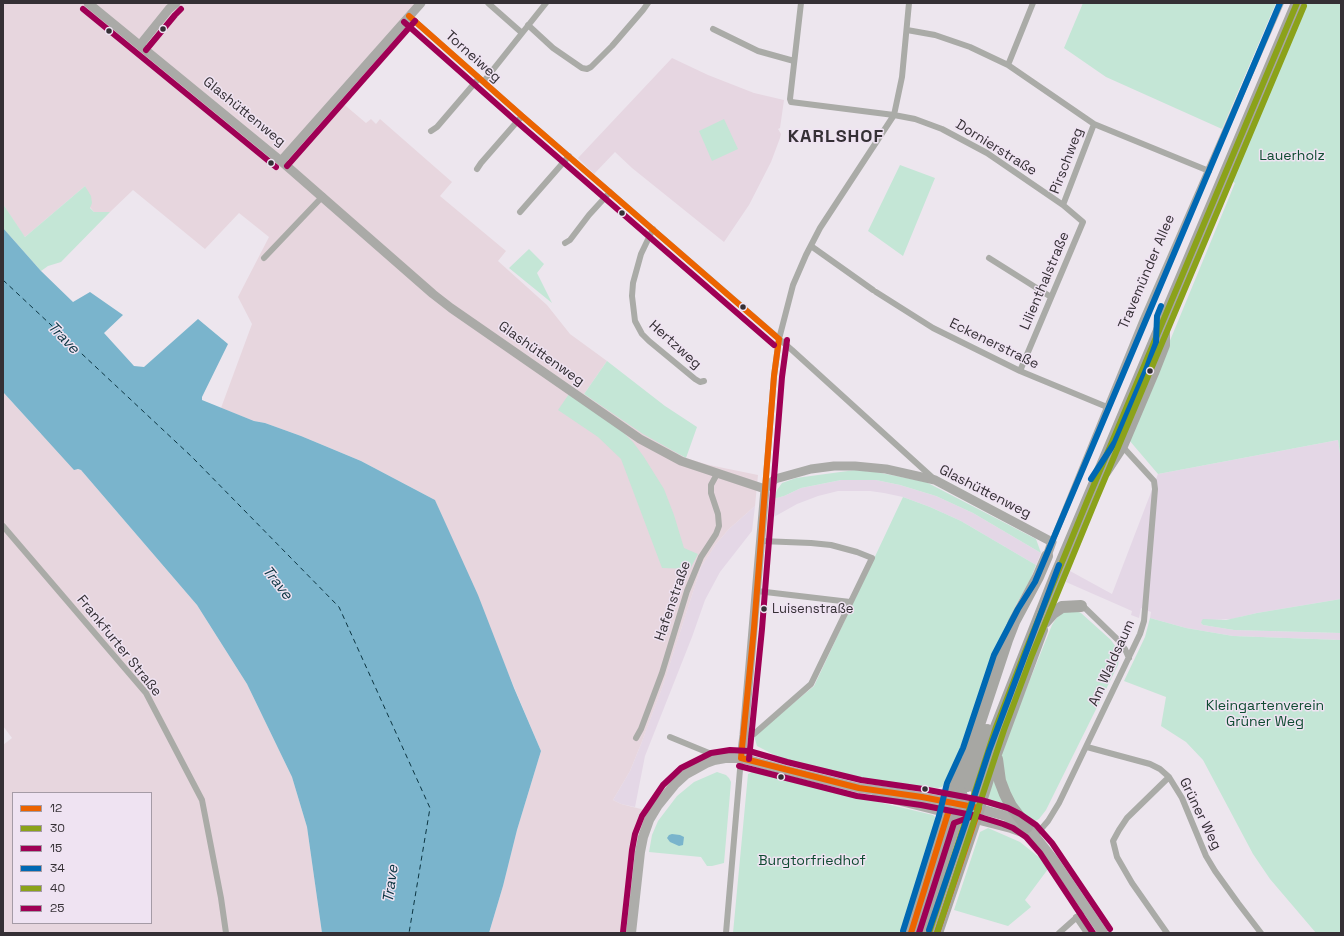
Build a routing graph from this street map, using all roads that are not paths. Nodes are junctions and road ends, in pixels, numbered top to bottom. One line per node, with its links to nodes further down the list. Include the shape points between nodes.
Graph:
1 (88, 3): 18 (street, Glashüttenweg)
2 (176, 3): 18 (street)
3 (421, 3): 13 (street)
4 (488, 3): 17 (street)
5 (546, 3): 14 (street)
6 (648, 3): 14 (street, via 612,46 587,69 554,48)
7 (801, 3): 19 (street)
8 (909, 3): 16 (street)
9 (1033, 3): 20 (street)
10 (1281, 3): 29 (street, Travemünder Allee)
11 (1289, 3): 55 (highway, Travemünder Allee)
12 (1297, 3): 41 (highway, Travemünder Allee)
13 (410, 16): 21 (street, Torneiweg); 27 (street)
14 (528, 25): 17 (street)
15 (713, 29): 19 (street, via 758,51)
16 (907, 30): 20 (street, via 934,35 970,47); 22 (street, via 902,77)
17 (522, 33): 21 (street)
18 (140, 45): 27 (street, Glashüttenweg)
19 (794, 61): 22 (street, Dornierstraße, via 791,102)
20 (1008, 65): 24 (street)
21 (481, 79): 23 (street, Torneiweg); 25 (street)
22 (894, 114): 32 (street, Dornierstraße, via 942,129 987,153); 37 (street)
23 (522, 116): 26 (street, Torneiweg); 28 (street)
24 (1094, 124): 29 (street); 32 (street, Pirschweg)
25 (431, 131)
26 (569, 156): 30 (street, Torneiweg); 33 (street)
27 (282, 161): 31 (street, Glashüttenweg)
28 (478, 169)
29 (1209, 171): 45 (street, Travemünder Allee)
30 (610, 192): 35 (street, Torneiweg); 36 (street)
31 (323, 196): 38 (street); 47 (street, Glashüttenweg, via 433,294 461,315 640,439 680,461)
32 (1063, 205): 34 (street, Dornierstraße)
33 (520, 212)
34 (1083, 222): 40 (street, Lilienthalstraße)
35 (653, 229): 42 (street, Torneiweg); 44 (street, Hertzweg, via 641,254 633,282 635,321 649,341 695,379)
36 (565, 243)
37 (811, 246): 42 (street, via 793,285); 43 (street, Eckenerstraße, via 874,291 933,328)
38 (264, 258)
39 (989, 258): 40 (street)
40 (1051, 297): 43 (street, Lilienthalstraße)
41 (1165, 317): 46 (highway, via 1164,345); 50 (highway, Travemünder Allee)
42 (779, 339): 48 (street, Torneiweg); 49 (street)
43 (1020, 371): 45 (street, Eckenerstraße)
44 (704, 381)
45 (1107, 407): 53 (street, Travemünder Allee)
46 (1122, 446): 50 (highway); 61 (street, Am Waldsaum, via 1154,481 1155,489 1144,621)
47 (716, 474): 49 (street, Glashüttenweg); 64 (street, Hafenstraße, via 711,485 711,494 719,526 687,591 662,673)
48 (936, 480): 49 (street, Glashüttenweg, via 886,469 834,466 811,469 775,480); 53 (street, Glashüttenweg)
49 (764, 489): 52 (street)
50 (1087, 500): 59 (highway, via 1075,543); 70 (highway, Travemünder Allee)
51 (3, 526): 75 (street, Frankfurter Straße, via 146,693 202,800)
52 (761, 541): 56 (street); 57 (street, via 831,545 872,558)
53 (1052, 542): 54 (street, Travemünder Allee)
54 (1047, 556): 60 (highway, via 1014,622)
55 (1042, 586): 60 (highway); 70 (highway, Travemünder Allee, via 1021,640)
56 (757, 591): 57 (street); 62 (street)
57 (850, 602): 62 (street, via 811,684 754,734)
58 (1081, 606): 59 (highway, via 1062,607); 61 (street, via 1117,639)
59 (1045, 622): 66 (highway)
60 (1000, 658): 70 (highway, via 962,777)
61 (1129, 658): 65 (street, Am Waldsaum)
62 (744, 735): 67 (street)
63 (670, 737): 68 (street, via 709,752)
64 (636, 738)
65 (1086, 747): 69 (street, Grüner Weg, via 1150,764); 72 (street, Am Waldsaum, via 1059,803 1048,822)
66 (996, 754): 70 (highway); 71 (highway, via 1000,781 1005,794)
67 (740, 758): 68 (main road); 70 (main road, via 864,789 891,792); 77 (street)
68 (714, 760): 76 (main road, via 686,774 675,784 650,820 640,852)
69 (1169, 777): 85 (street, via 1127,818 1113,841 1117,857 1132,883); 86 (street, Grüner Weg, via 1182,798 1206,856)
70 (965, 809): 71 (main road, via 1006,816); 72 (main road); 78 (highway); 79 (highway, Travemünder Allee); 80 (highway, Travemünder Allee); 81 (highway)
71 (1026, 827): 72 (main road)
72 (1035, 836): 73 (main road)
73 (1086, 909): 74 (street); 84 (main road)
74 (1076, 917): 82 (street); 83 (street)
75 (226, 933)
76 (631, 933)
77 (726, 933)
78 (911, 933)
79 (920, 933)
80 (929, 933)
81 (937, 933)
82 (1059, 933)
83 (1087, 933)
84 (1102, 933)
85 (1167, 933)
86 (1261, 933)

